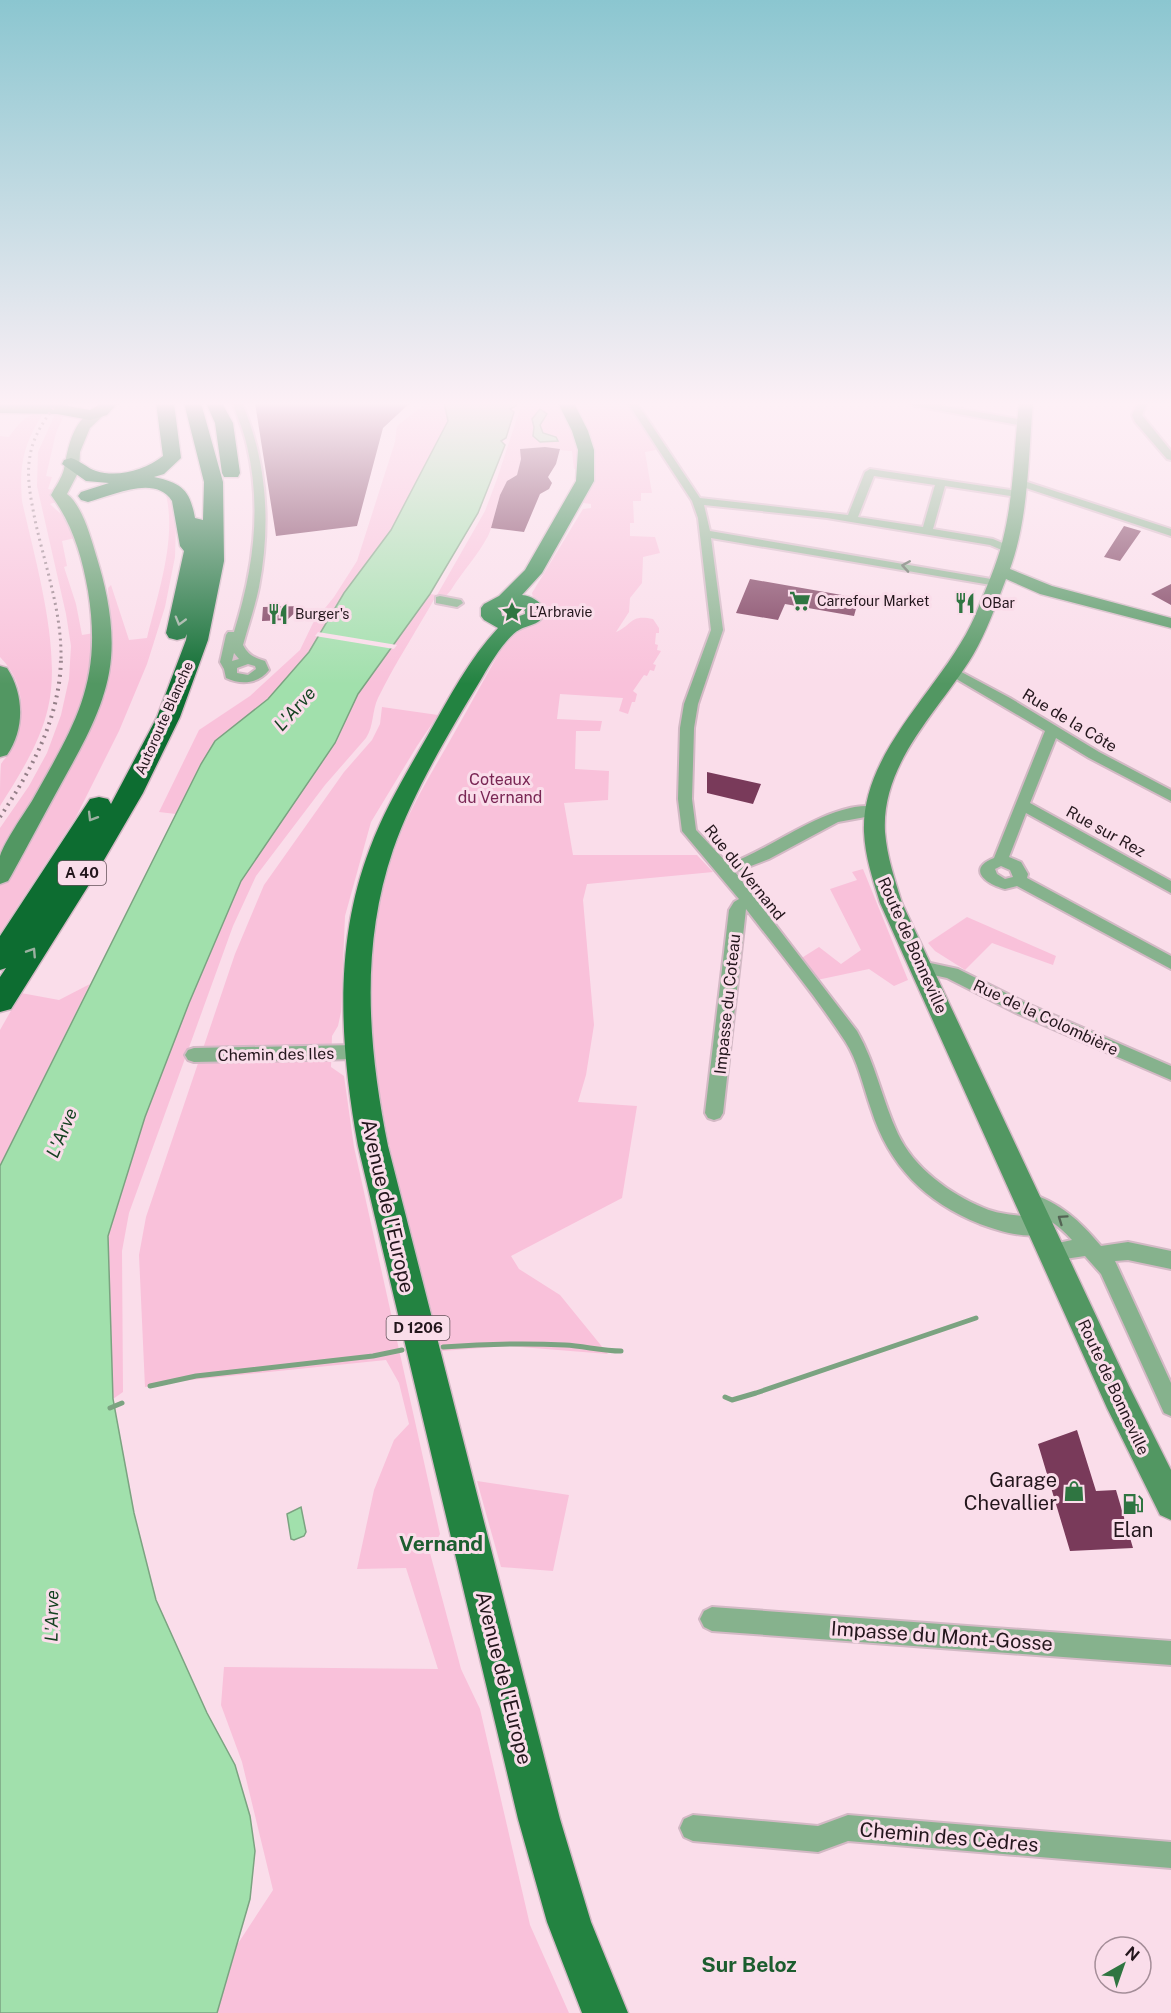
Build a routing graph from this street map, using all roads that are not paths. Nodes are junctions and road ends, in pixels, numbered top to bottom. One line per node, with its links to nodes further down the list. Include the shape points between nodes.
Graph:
1 (65, 497): 16 (main road)
2 (84, 497): 16 (main road)
3 (179, 497): 22 (highway)
4 (195, 497): 22 (highway, Autoroute Blanche / A 40)
5 (216, 497): 37 (highway, Autoroute Blanche / A 40, via 217,525 208,596)
6 (232, 497): 37 (highway, via 230,536 219,586)
7 (252, 497): 34 (street, via 254,532 248,577 228,650 226,662)
8 (258, 497): 33 (street, via 259,546 254,583 237,645 239,652)
9 (577, 497): 23 (main road, D 1206)
10 (694, 497): 15 (street, Rue du Vernand)
11 (860, 497): 17 (street)
12 (937, 497): 18 (street)
13 (1016, 497): 21 (main road, Route de Bonneville)
14 (1048, 497): 20 (street)
15 (697, 501): 17 (street); 19 (street, Rue du Vernand, via 704,518)
16 (73, 517): 43 (main road, via 89,558 102,622 102,658 94,697 70,753)
17 (852, 519): 18 (street)
18 (927, 531): 21 (street, via 993,542)
19 (704, 533): 24 (street, one-way to 19); 44 (street, Rue du Vernand, via 717,630 691,704 684,799 689,831)
20 (1171, 533)
21 (1008, 549): 24 (main road, Route de Bonneville)
22 (193, 564): 47 (highway, Autoroute Blanche / A 40, one-way to 47, via 176,636 141,728 87,825)
23 (533, 573): 26 (main road, D 1206); 27 (main road, D 1206)
24 (999, 577): 29 (main road); 35 (main road, Route de Bonneville, via 974,636)
25 (440, 600): 28 (street)
26 (506, 600): 27 (main road); 30 (main road, D 1206, via 491,608 491,616)
27 (528, 602): 30 (main road, D 1206, via 535,609 534,616 526,622)
28 (457, 603)
29 (1109, 609): 31 (main road); 32 (main road)
30 (504, 622): 51 (main road, Avenue de l'Europe / D 1206, via 411,785 375,869 357,966)
31 (1171, 623)
32 (1171, 630)
33 (250, 660): 34 (street); 34 (street, via 259,662 263,668 252,678 233,677)
34 (230, 668)
35 (952, 671): 38 (street, Rue de la Côte); 42 (main road, Route de Bonneville, via 897,748 880,788)
36 (0, 672): 39 (main road, via 11,708 8,732)
37 (186, 672): 50 (highway, Autoroute Blanche / A 40, one-way to 37, via 117,815 161,731)
38 (1052, 731): 40 (street, Rue de la Côte); 41 (street)
39 (0, 751)
40 (1171, 796)
41 (1022, 805): 45 (street, Rue sur Rez); 48 (street, via 1000,861 988,866 990,877 1005,884 1019,880)
42 (877, 811): 44 (street, via 823,821 748,864); 49 (main road, Route de Bonneville, via 877,852 883,883)
43 (3, 866)
44 (725, 870): 46 (street, Rue du Vernand)
45 (1171, 888)
46 (748, 901): 54 (street, Impasse du Coteau, via 737,908); 55 (street, Rue du Vernand, via 854,1042 891,1140 907,1164 932,1187 975,1213 1002,1222)
47 (0, 959)
48 (1171, 963)
49 (921, 968): 53 (street, Rue de la Colombière, via 937,967 958,975 998,998); 55 (main road, Route de Bonneville)
50 (0, 1001)
51 (357, 1052): 52 (street, Chemin des Iles); 65 (main road, Avenue de l'Europe / D 1206, via 373,1146 539,1819 569,1922)
52 (194, 1055)
53 (1171, 1073)
54 (714, 1113)
55 (1040, 1227): 56 (street); 56 (street, one-way to 55, via 1074,1228 1042,1205); 59 (main road, Route de Bonneville)
56 (1092, 1251): 57 (street, via 1128,1251); 58 (street, via 1118,1285)
57 (1171, 1260)
58 (1171, 1406)
59 (1164, 1490): 60 (main road, Route de Bonneville)
60 (1171, 1521)
61 (712, 1619): 62 (street, Impasse du Mont-Gosse)
62 (1171, 1653)
63 (693, 1828): 64 (street, Chemin des Cèdres, via 818,1839 848,1828)
64 (1171, 1855)
65 (605, 2013)

